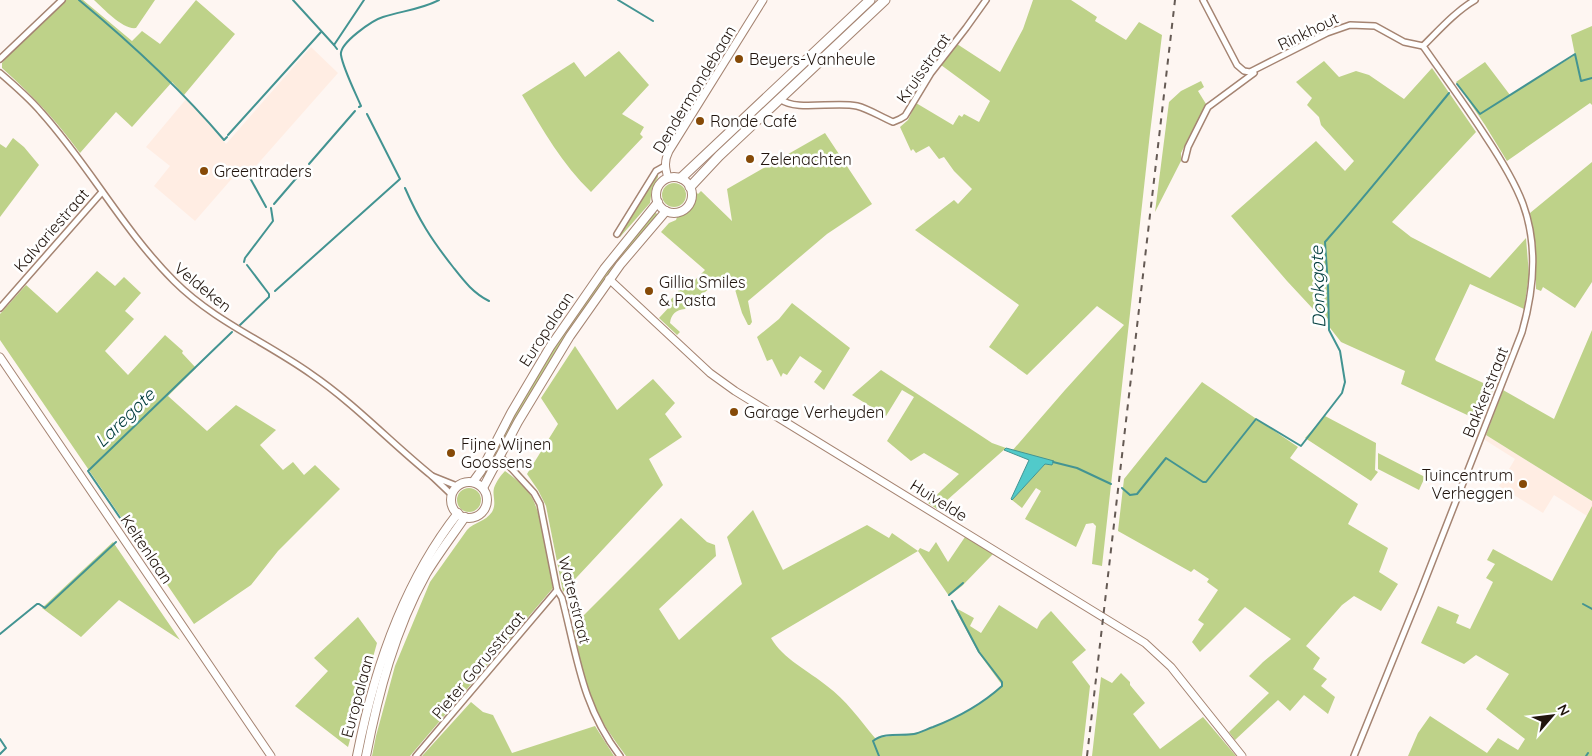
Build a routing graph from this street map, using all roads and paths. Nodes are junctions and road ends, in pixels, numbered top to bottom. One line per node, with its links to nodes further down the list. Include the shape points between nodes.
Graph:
1 (62, 0): 9 (street)
2 (763, 0): 14 (street, Dendermondebaan, via 669,151)
3 (870, 0): 16 (highway)
4 (885, 0): 12 (highway)
5 (986, 0): 12 (street, Kruisstraat, via 900,119 893,122 858,106 833,103 794,106)
6 (1203, 0): 10 (street, via 1237,65 1244,71)
7 (1475, 0): 8 (street)
8 (1423, 46): 10 (street, Rinkhout, via 1404,42 1375,26 1350,25 1328,33); 39 (street, Bakkerstraat, via 1511,177 1523,205 1530,234 1532,290 1522,332)
9 (0, 59)
10 (1259, 70): 13 (street, Rinkhout, via 1208,107)
11 (0, 73): 18 (street, Veldeken, via 41,112)
12 (780, 99): 17 (highway)
13 (1185, 159)
14 (665, 166): 15 (street, Dendermondebaan); 21 (street, Dendermondebaan, via 656,171)
15 (668, 178): 16 (main road); 19 (main road, Europalaan, via 658,187)
16 (681, 178): 17 (main road)
17 (690, 187): 20 (main road, via 691,200 687,206 676,212)
18 (102, 192): 23 (street, Kalvariestraat); 26 (street, Veldeken, via 145,251 175,283 218,317 332,388)
19 (658, 202): 20 (main road); 27 (main road, Europalaan, via 604,269 556,339)
20 (666, 210): 22 (main road, Europalaan)
21 (616, 234)
22 (610, 279): 25 (main road, Europalaan, via 545,376); 38 (street, Huivelde, via 710,373 1145,643 1172,667)
23 (0, 308)
24 (0, 357): 33 (street, Keltenlaan)
25 (500, 456): 29 (main road, Europalaan); 32 (street, Waterstraat, via 540,504)
26 (432, 476): 28 (street, Veldeken); 30 (street, Veldeken)
27 (474, 482): 28 (main road); 29 (main road)
28 (458, 486): 30 (main road)
29 (483, 488): 31 (main road, Europalaan, via 487,500 485,508 477,516)
30 (452, 495): 31 (main road, via 452,504)
31 (461, 515): 34 (main road, Europalaan, via 423,563 400,612 372,690); 35 (main road, Europalaan, via 410,606 379,696)
32 (558, 590): 36 (street, Pieter Gorusstraat); 37 (street, Waterstraat, via 587,696 600,727)
33 (271, 756)
34 (358, 756)
35 (366, 756)
36 (416, 756)
37 (620, 756)
38 (1242, 756)
39 (1354, 756)

